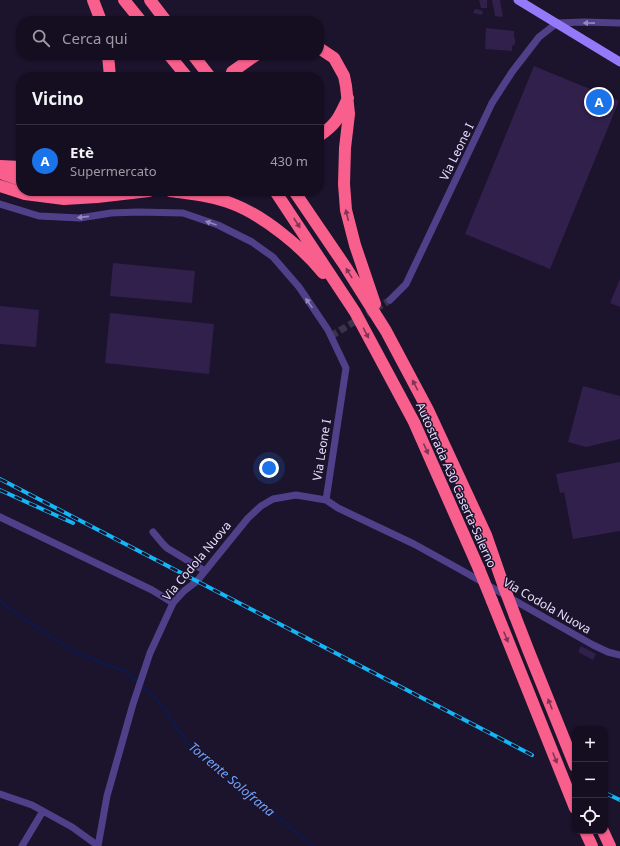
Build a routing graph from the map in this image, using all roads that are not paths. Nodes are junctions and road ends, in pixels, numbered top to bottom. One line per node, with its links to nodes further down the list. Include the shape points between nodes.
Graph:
1 (93, 0): 5 (highway)
2 (124, 0): 6 (highway)
3 (150, 0): 7 (highway)
4 (518, 0): 9 (main road)
5 (99, 16)
6 (137, 16)
7 (162, 16)
8 (620, 23): 9 (street, one-way to 9)
9 (557, 24): 16 (main road); 38 (street, Via Leone I, via 539,37 492,103 406,284)
10 (324, 51): 22 (highway, via 334,58 344,76)
11 (108, 60): 17 (highway)
12 (173, 60): 18 (highway)
13 (197, 60): 19 (highway)
14 (197, 60): 20 (highway)
15 (249, 60): 21 (highway)
16 (620, 62)
17 (110, 72)
18 (183, 72)
19 (206, 72)
20 (208, 72)
21 (232, 72)
22 (348, 97): 23 (highway, via 332,128); 40 (highway, one-way to 22, via 367,284 346,210 344,184)
23 (324, 133)
24 (0, 166): 25 (highway)
25 (16, 167)
26 (0, 173): 27 (highway)
27 (16, 178)
28 (0, 180): 29 (highway)
29 (16, 180)
30 (0, 186): 31 (highway)
31 (16, 191)
32 (41, 196): 33 (highway, via 64,199)
33 (106, 196)
34 (201, 196): 39 (highway, via 233,204 264,221 290,240 320,269)
35 (279, 196): 39 (highway, Autostrada A30 Caserta-Salerno, one-way to 39)
36 (297, 196): 40 (highway, Autostrada A30 Caserta-Salerno, one-way to 36)
37 (0, 204): 41 (street, Via Leone I, one-way to 37, via 346,368 328,330 299,287 273,257 252,242 183,213 111,213 80,218 39,216)
38 (390, 300)
39 (355, 312): 49 (highway, Autostrada A30 Caserta-Salerno, one-way to 49, bridge, via 414,422 479,569)
40 (386, 331): 47 (highway, Autostrada A30 Caserta-Salerno, one-way to 40, bridge, via 528,652 486,536 428,410)
41 (326, 500): 44 (street, Via Codola Nuova, via 296,495 273,499 261,506 248,518); 46 (street, Via Codola Nuova, via 414,544 593,645)
42 (0, 517): 45 (street, via 152,590)
43 (153, 532): 44 (street, via 167,548)
44 (205, 571): 45 (street, Via Codola Nuova)
45 (172, 604): 54 (street, Via Codola Nuova, via 150,653 133,704 107,796)
46 (620, 655)
47 (573, 762)
48 (0, 794): 50 (street, Via Codola Nuova)
49 (572, 801)
50 (43, 811): 53 (street); 54 (street, Via Codola Nuova, via 72,827)
51 (586, 834): 55 (highway)
52 (604, 834): 56 (highway)
53 (22, 846)
54 (97, 846)
55 (592, 846)
56 (610, 846)

